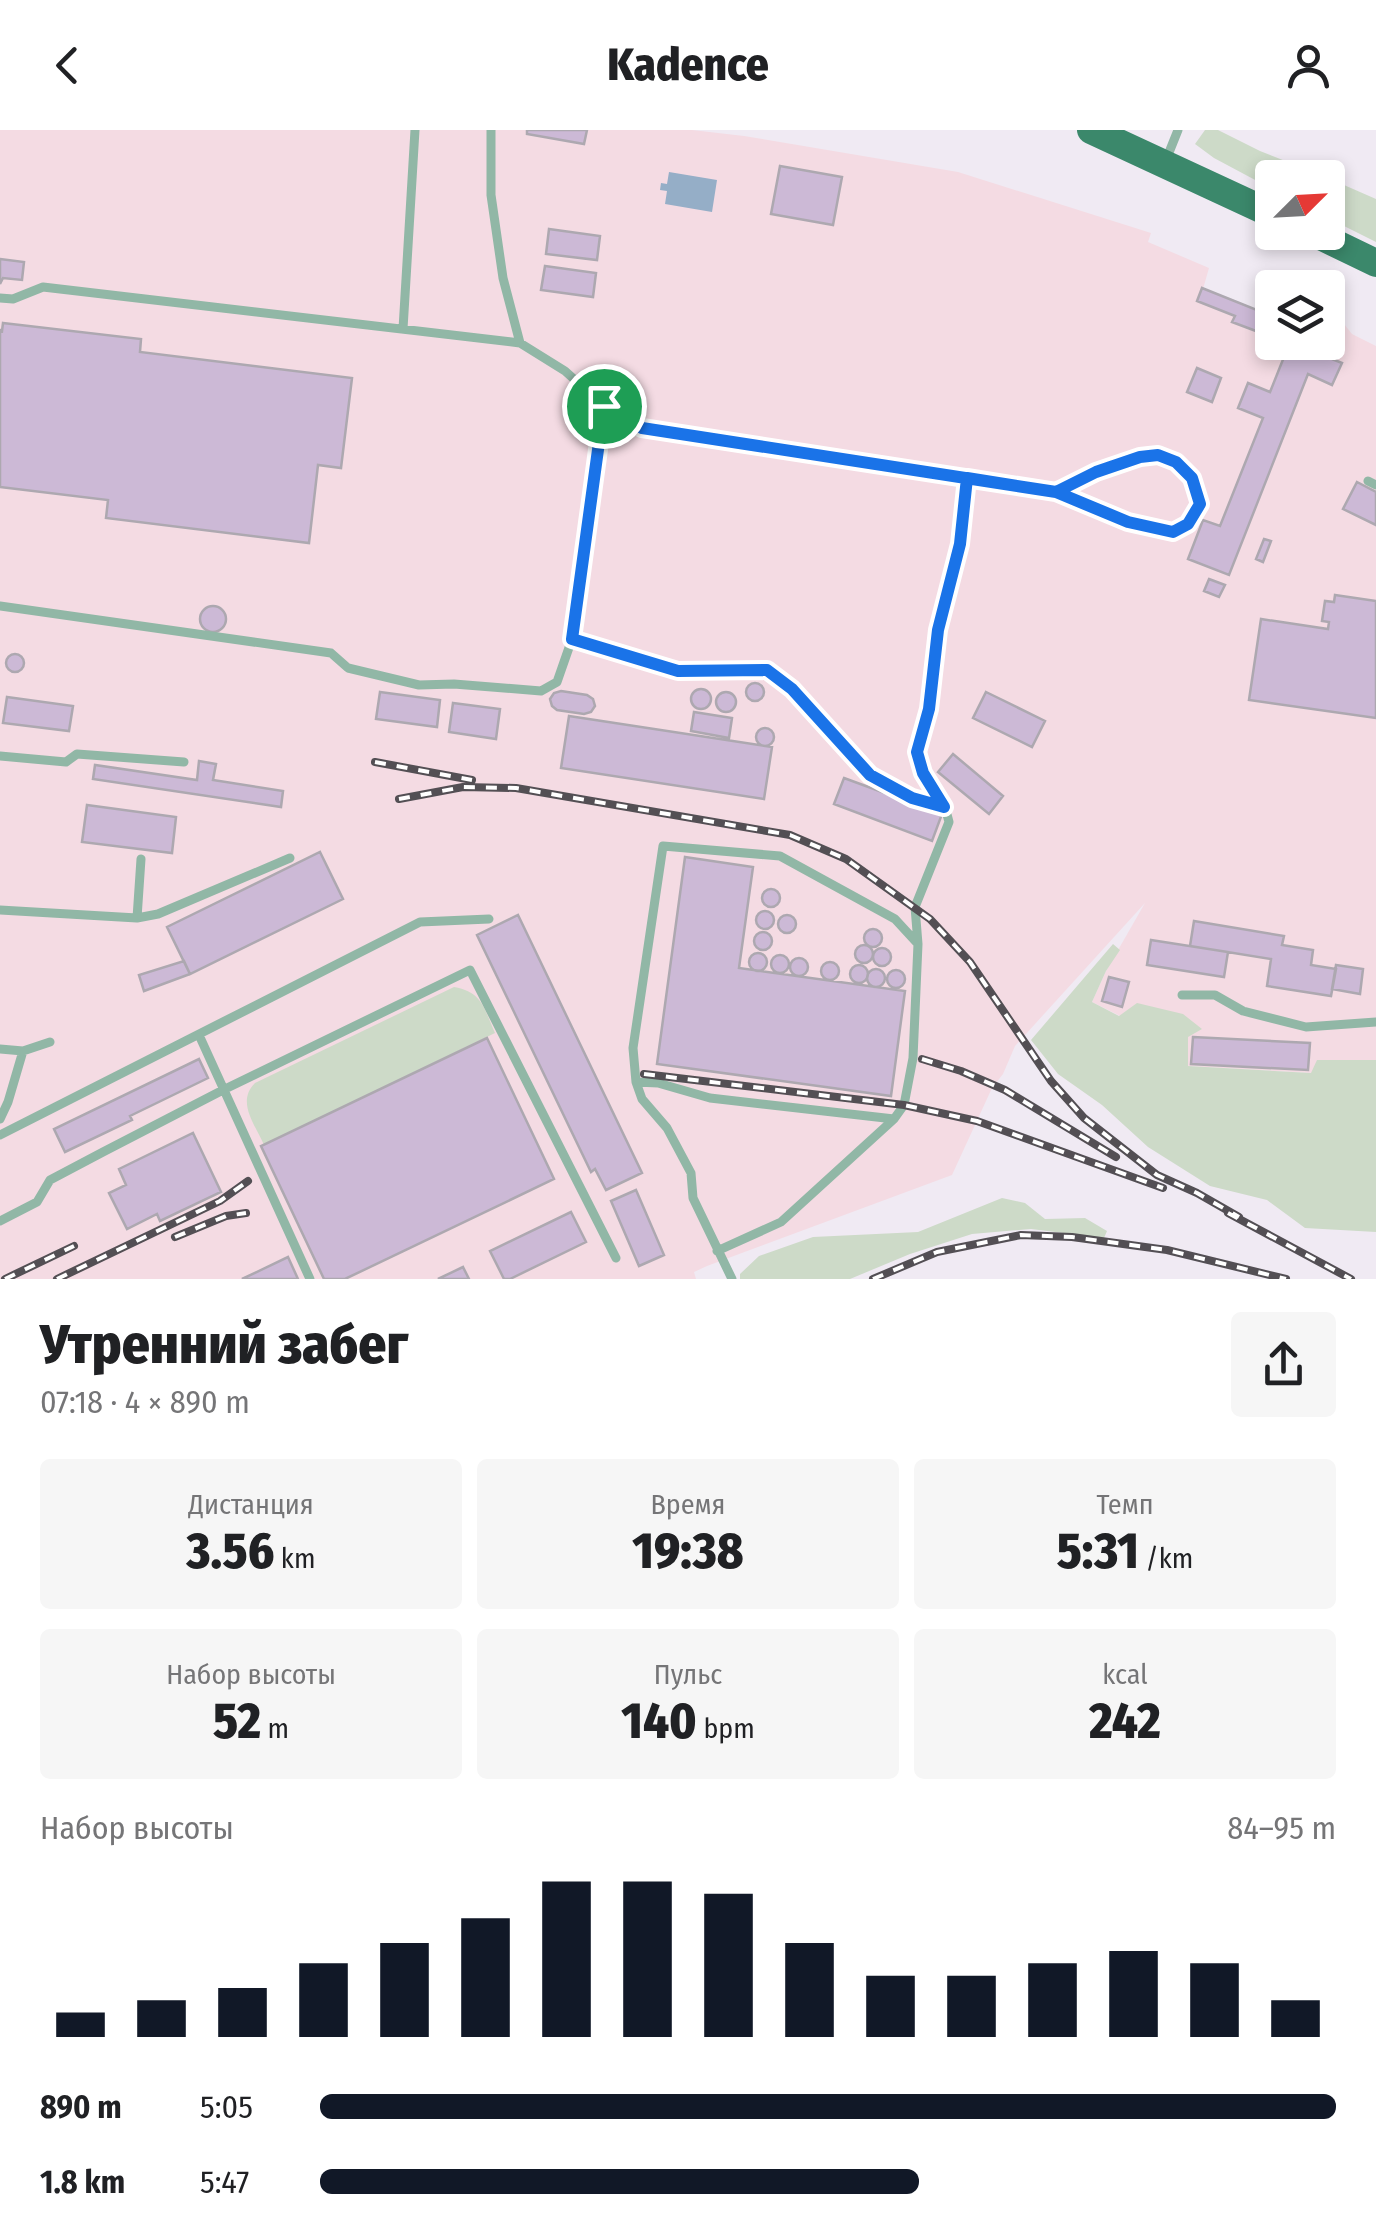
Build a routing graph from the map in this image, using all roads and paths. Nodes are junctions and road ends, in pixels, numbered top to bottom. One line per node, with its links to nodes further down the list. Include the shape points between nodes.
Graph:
1 (415, 130): 10 (lane)
2 (491, 130): 11 (lane, via 491,195)
3 (1091, 130): 5 (main road)
4 (1178, 130): 5 (lane)
5 (1165, 163): 6 (main road)
6 (1255, 206)
7 (1345, 248): 8 (main road)
8 (1376, 263)
9 (0, 298): 10 (lane, via 44,288)
10 (403, 329): 11 (lane)
11 (520, 342): 12 (lane)
12 (604, 406): 13 (lane, via 642,428); 16 (lane)
13 (967, 478): 14 (lane); 19 (lane, via 917,752)
14 (1056, 492): 14 (lane, via 1096,472 1158,455 1192,478 1200,504 1188,524 1173,532 1128,522)
15 (0, 606): 16 (lane, via 331,653 348,668 419,685 540,691 557,682)
16 (572, 639): 19 (lane, via 678,671 767,670 870,775)
17 (0, 756): 18 (lane)
18 (184, 762)
19 (944, 807): 25 (lane, via 949,822 915,907)
20 (290, 858): 23 (lane)
21 (141, 859): 23 (lane)
22 (0, 910): 23 (lane)
23 (137, 918)
24 (489, 919): 28 (lane, via 420,922)
25 (918, 944): 32 (lane, via 895,919 780,856 663,846 632,1048); 35 (lane, via 913,1058 904,1105)
26 (1182, 995): 27 (lane, via 1215,995 1243,1011 1306,1027)
27 (1376, 1022)
28 (198, 1036): 33 (lane); 36 (lane)
29 (50, 1042): 31 (lane)
30 (0, 1048): 31 (lane)
31 (23, 1051): 34 (lane)
32 (636, 1082): 35 (lane, via 710,1098); 38 (lane, via 691,1172 694,1198)
33 (224, 1090): 37 (lane, via 50,1180 37,1202); 39 (lane, via 470,970); 40 (lane)
34 (0, 1119)
35 (894, 1119): 38 (lane, via 782,1222)
36 (0, 1135)
37 (0, 1221)
38 (717, 1251): 41 (lane)
39 (616, 1258)
40 (310, 1279)
41 (732, 1279)

